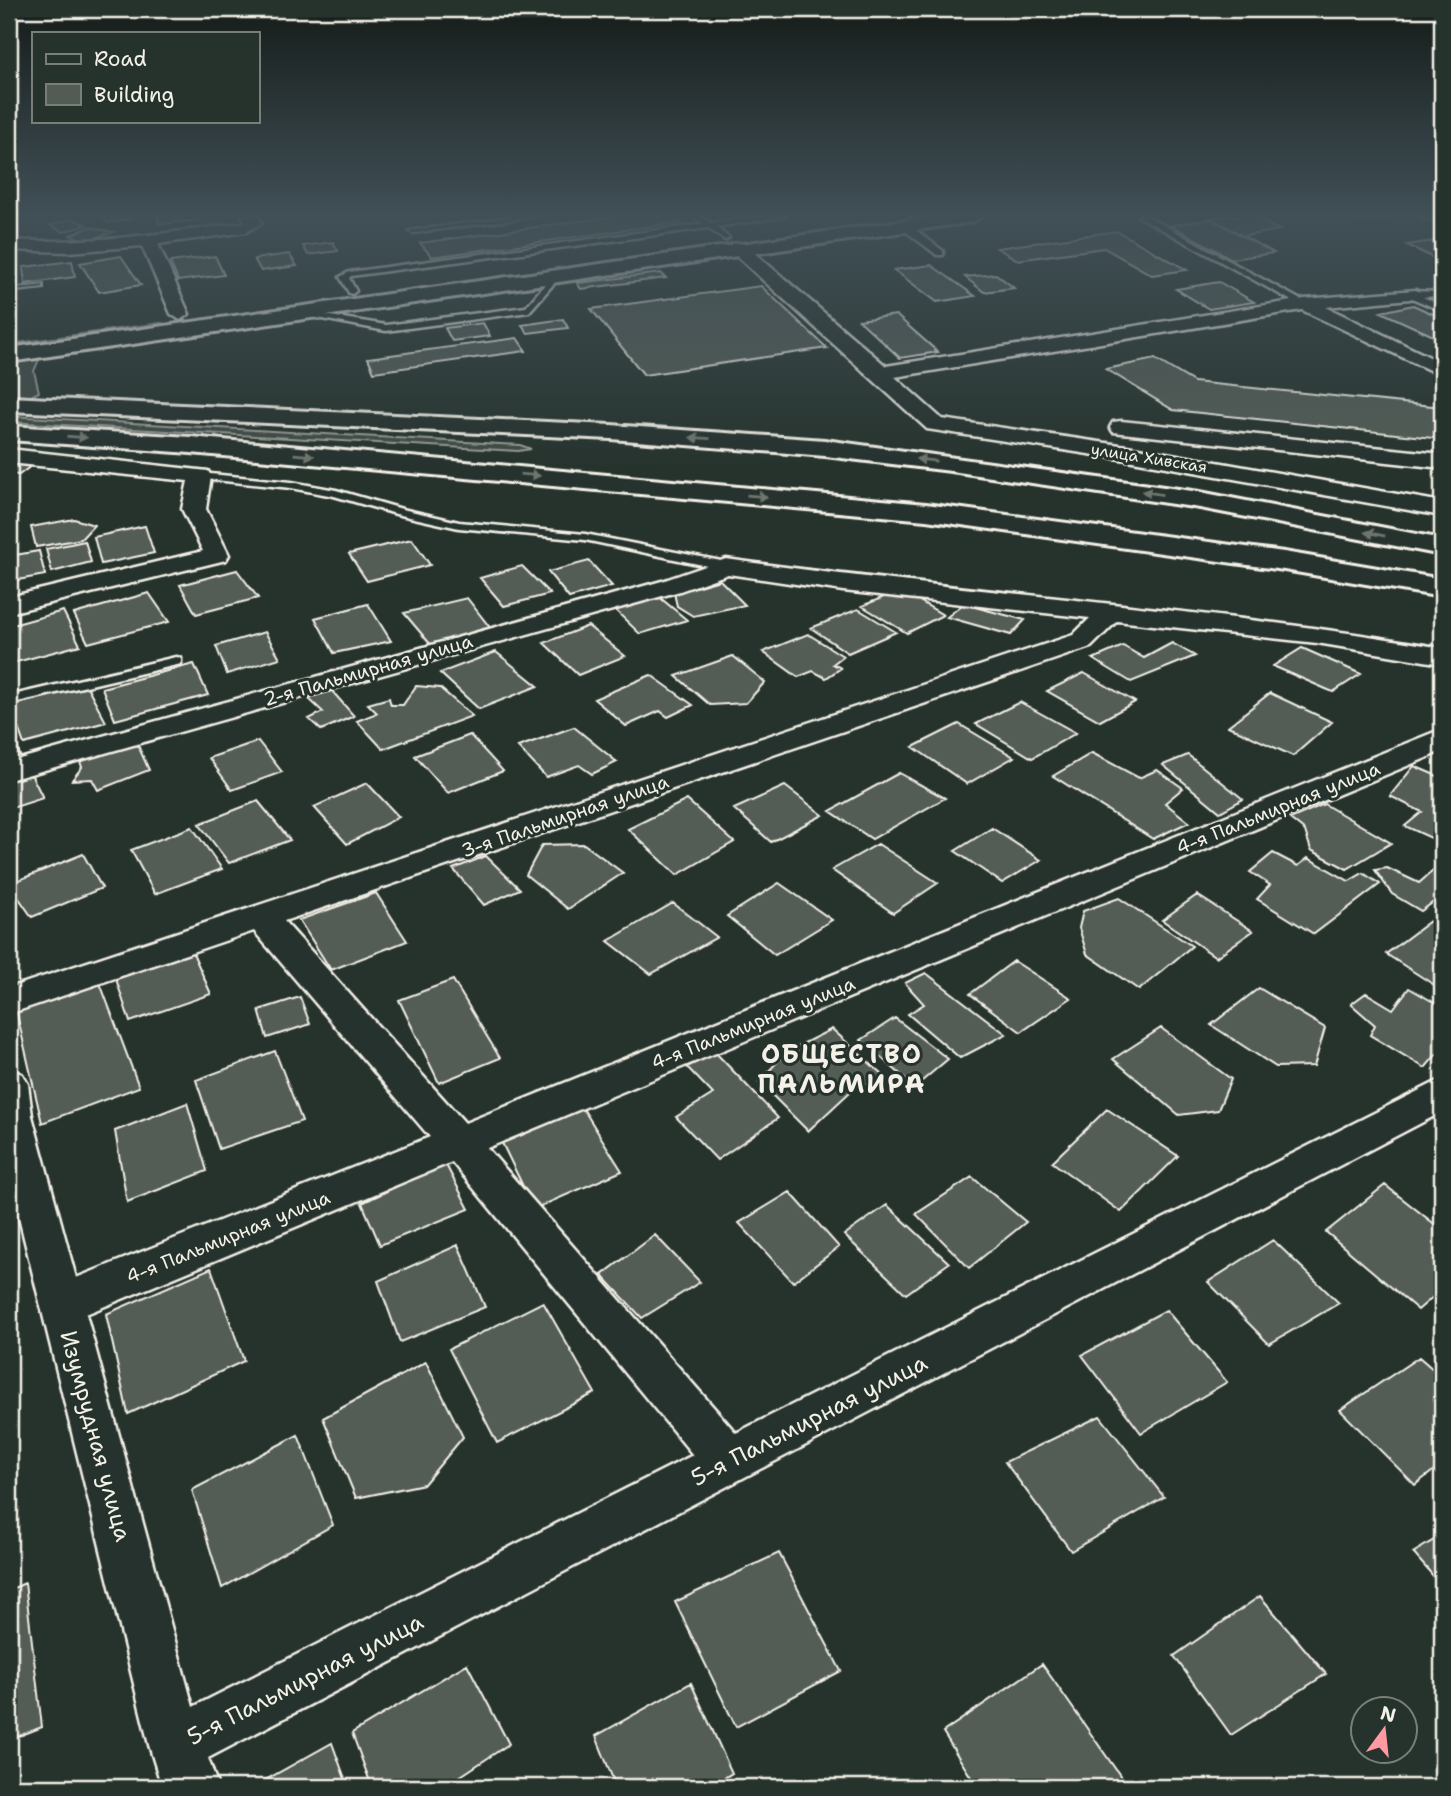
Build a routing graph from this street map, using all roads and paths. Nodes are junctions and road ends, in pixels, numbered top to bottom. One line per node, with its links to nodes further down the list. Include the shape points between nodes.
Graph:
1 (174, 300): 12 (street)
2 (302, 300): 12 (main road)
3 (375, 300): 11 (main road)
4 (537, 300): 11 (lane, via 529,309 386,328)
5 (799, 300): 17 (street, улица Хивская)
6 (1296, 300): 9 (lane)
7 (1348, 300): 9 (street)
8 (1423, 300): 10 (lane)
9 (1304, 304): 16 (street); 17 (street)
10 (1442, 308)
11 (292, 312): 12 (main road)
12 (183, 321): 13 (main road); 14 (main road)
13 (9, 339)
14 (105, 341): 15 (main road); 19 (main road, via 67,357 51,377 52,390 61,396)
15 (9, 355)
16 (1442, 370)
17 (883, 371): 25 (street, улица Хивская, via 935,424)
18 (9, 404): 19 (main road)
19 (108, 408): 26 (main road, one-way to 19, via 1200,500 825,448 611,432)
20 (1121, 427): 23 (street)
21 (9, 433): 28 (main road, one-way to 28, via 204,446 926,512 1284,561)
22 (9, 456): 24 (street)
23 (1442, 461)
24 (200, 476): 27 (lane, via 291,485 459,524 585,537); 29 (street, via 194,509 217,555)
25 (1442, 509)
26 (1442, 547)
27 (726, 566): 30 (street); 35 (street, 2-я Пальмирная улица, via 671,586)
28 (1442, 588)
29 (9, 605)
30 (1111, 612): 31 (street, via 1317,635); 36 (street, 3-я Пальмирная улица, via 1082,642)
31 (1442, 656)
32 (176, 661): 33 (lane)
33 (9, 700)
34 (1442, 738): 40 (street, 4-я Пальмирная улица)
35 (11, 762)
36 (262, 918): 37 (street, 3-я Пальмирная улица); 40 (street)
37 (9, 1001)
38 (9, 1084): 41 (street, Изумрудная улица, via 13,1116)
39 (1442, 1094): 42 (street, 5-я Пальмирная улица)
40 (459, 1143): 41 (street, 4-я Пальмирная улица); 42 (street)
41 (62, 1304): 43 (street, Изумрудная улица)
42 (729, 1461): 43 (street, 5-я Пальмирная улица)
43 (183, 1766)

